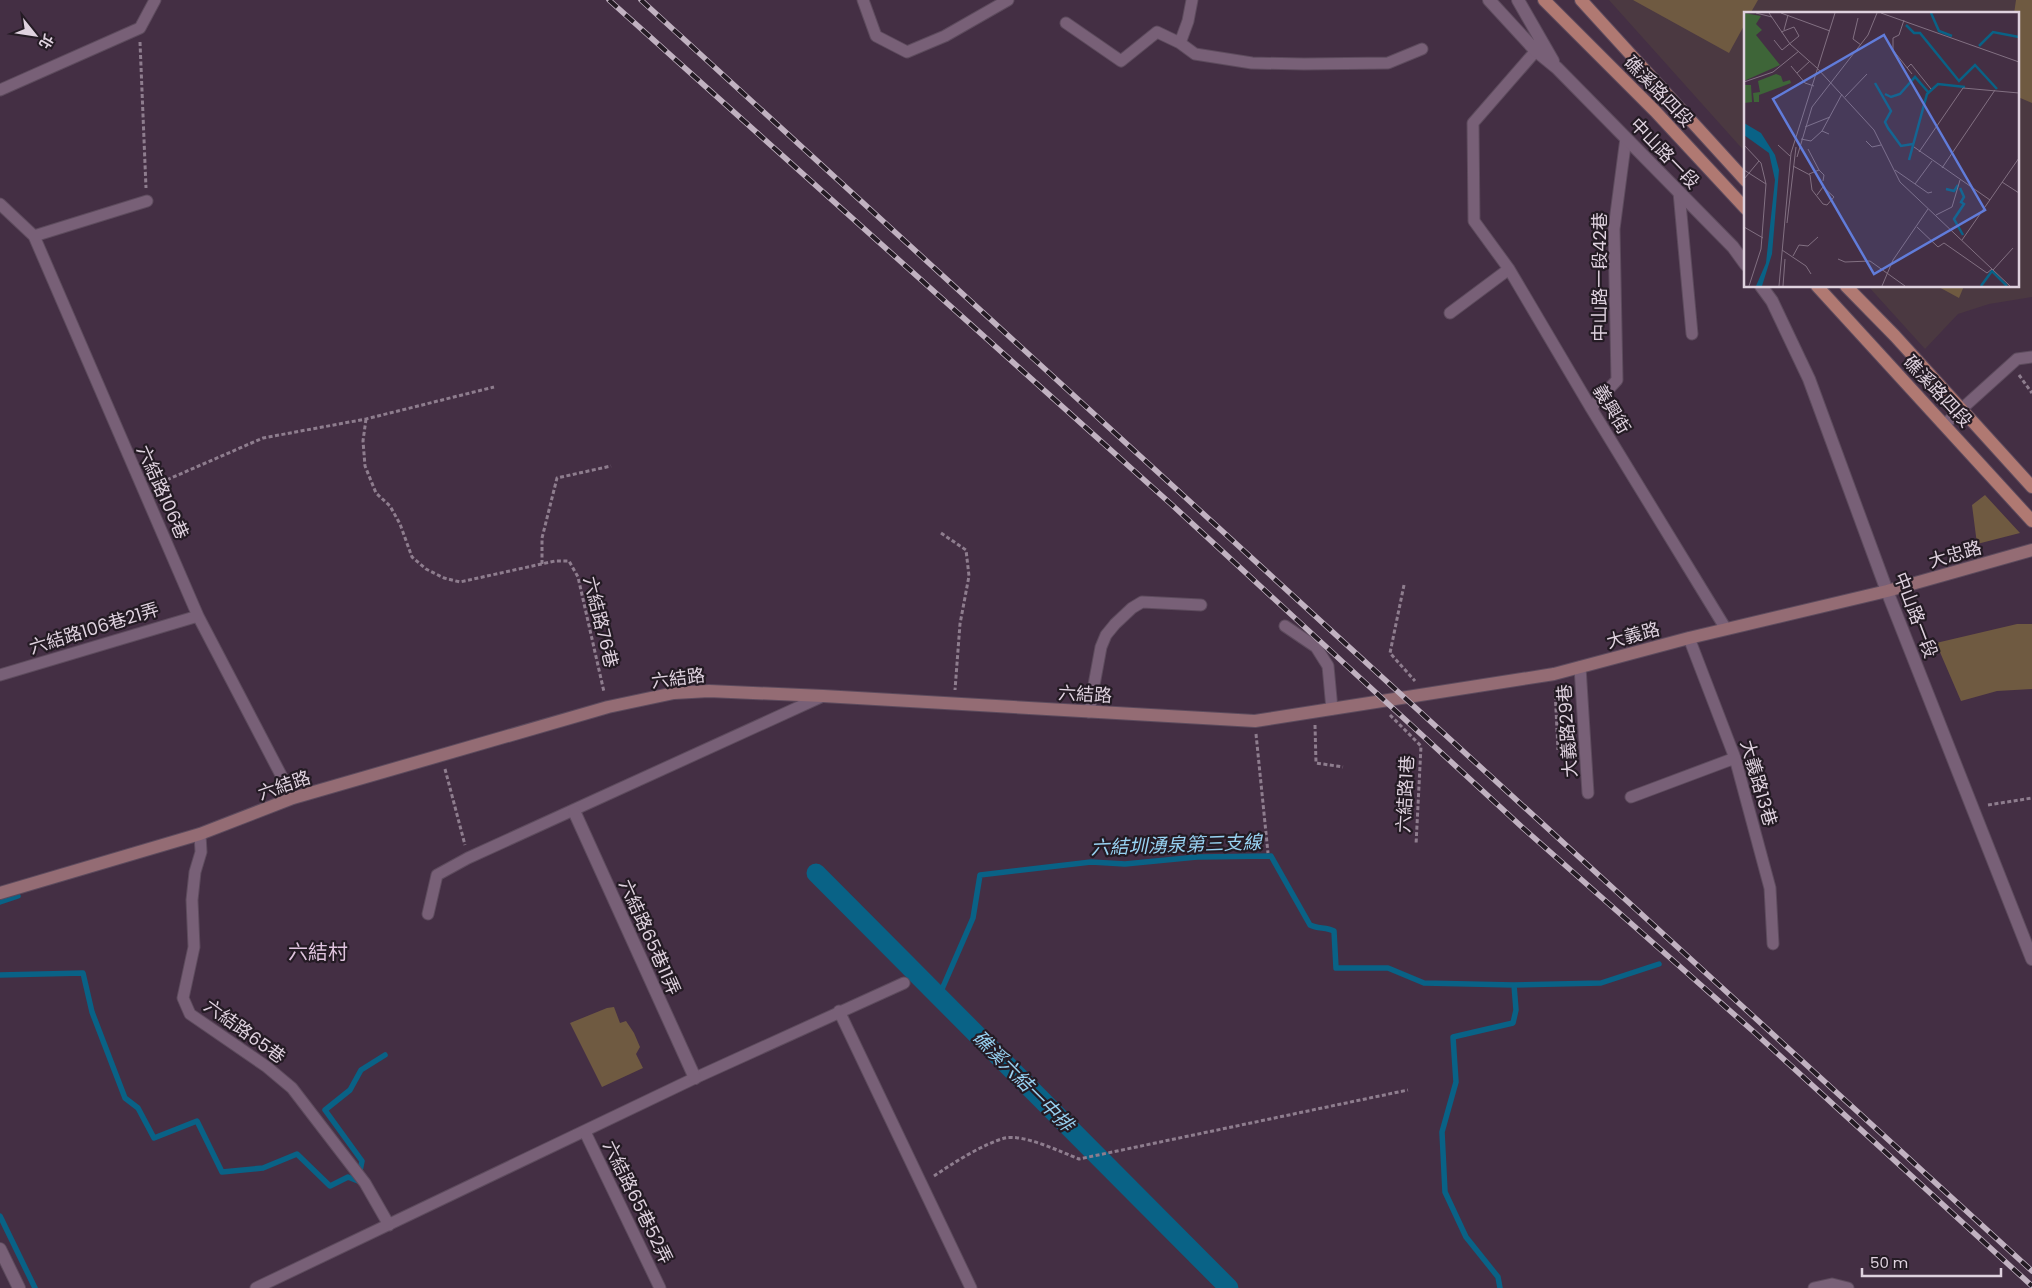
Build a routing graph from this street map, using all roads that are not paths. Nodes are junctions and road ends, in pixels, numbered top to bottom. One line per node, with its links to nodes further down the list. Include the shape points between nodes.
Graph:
1 (155, 0): 13 (lane, via 140,28)
2 (863, 0): 3 (lane, via 876,36 907,52 945,36)
3 (1008, 0)
4 (1192, 0): 10 (lane)
5 (1489, 0): 11 (street, 中山路一段)
6 (1518, 0): 11 (street, 中山路一段)
7 (1544, 0): 19 (main road, 礁溪路四段, via 1655,111)
8 (1581, 0): 15 (main road, 礁溪路四段)
9 (1066, 23): 10 (lane, via 1121,61 1157,32)
10 (1180, 43): 12 (lane, via 1196,54 1252,63 1388,63)
11 (1539, 46): 14 (street, 中山路一段); 22 (lane, 義興街, via 1473,124 1474,222)
12 (1422, 49)
13 (0, 90)
14 (1626, 138): 16 (street, 中山路一段); 29 (lane, 中山路一段42巷, via 1614,229 1617,380)
15 (1744, 179)
16 (1679, 192): 21 (street, 中山路一段); 27 (lane)
17 (147, 201): 20 (lane)
18 (0, 204): 20 (lane, 六結路106巷)
19 (1744, 207)
20 (34, 236): 37 (lane, 六結路106巷)
21 (1744, 262)
22 (1510, 269): 26 (lane); 29 (lane, 義興街)
23 (1762, 288): 35 (street, 中山路一段, via 1772,301 1809,379)
24 (1820, 288): 31 (main road, 礁溪路四段)
25 (1848, 288): 30 (main road, 礁溪路四段)
26 (1450, 313)
27 (1692, 334)
28 (2032, 357): 30 (lane, via 2017,359)
29 (1591, 408): 39 (lane, 義興街)
30 (1961, 409): 31 (lane); 32 (main road, 礁溪路四段)
31 (1945, 424): 33 (main road, 礁溪路四段)
32 (2032, 487)
33 (2032, 521)
34 (2032, 550): 35 (street, 大忠路)
35 (1887, 591): 39 (street, 大義路); 56 (street, 中山路一段)
36 (1201, 604): 46 (lane, via 1142,602 1115,624 1102,648)
37 (198, 616): 42 (lane, 六結路106巷21弄); 50 (lane, 六結路106巷)
38 (1285, 626): 45 (lane, via 1316,647 1328,666)
39 (1726, 629): 40 (street, 大義路)
40 (1689, 638): 41 (street, 大義路); 47 (lane, 大義路13巷)
41 (1580, 667): 44 (street, 大義路); 48 (lane, 大義路29巷)
42 (0, 675)
43 (823, 696): 46 (street, 六結路); 50 (street, 六結路, via 709,691 674,693 608,707); 51 (lane)
44 (1382, 701): 45 (street, 六結路)
45 (1332, 709): 46 (street, 六結路, via 1255,721)
46 (1089, 712)
47 (1735, 758): 49 (lane); 55 (lane, 大義路13巷, via 1770,888)
48 (1588, 792)
49 (1631, 797)
50 (293, 798): 52 (street, 六結路)
51 (574, 811): 54 (lane, via 437,875); 59 (street, 六結路65巷11弄)
52 (200, 834): 53 (street, 六結路); 61 (lane, 六結路65巷, via 201,852 192,900 194,947 183,998 190,1014 292,1088 365,1184)
53 (0, 893)
54 (428, 914)
55 (1774, 944)
56 (2032, 959)
57 (904, 983): 58 (lane)
58 (839, 1011): 59 (lane); 66 (lane)
59 (695, 1078): 60 (lane)
60 (585, 1132): 61 (lane); 65 (lane, 六結路65巷52弄)
61 (389, 1224): 64 (lane)
62 (0, 1249): 63 (street)
63 (19, 1288)
64 (256, 1288)
65 (660, 1288)
66 (971, 1288)
67 (1814, 1288): 68 (lane, via 1832,1284)
68 (1848, 1288)

